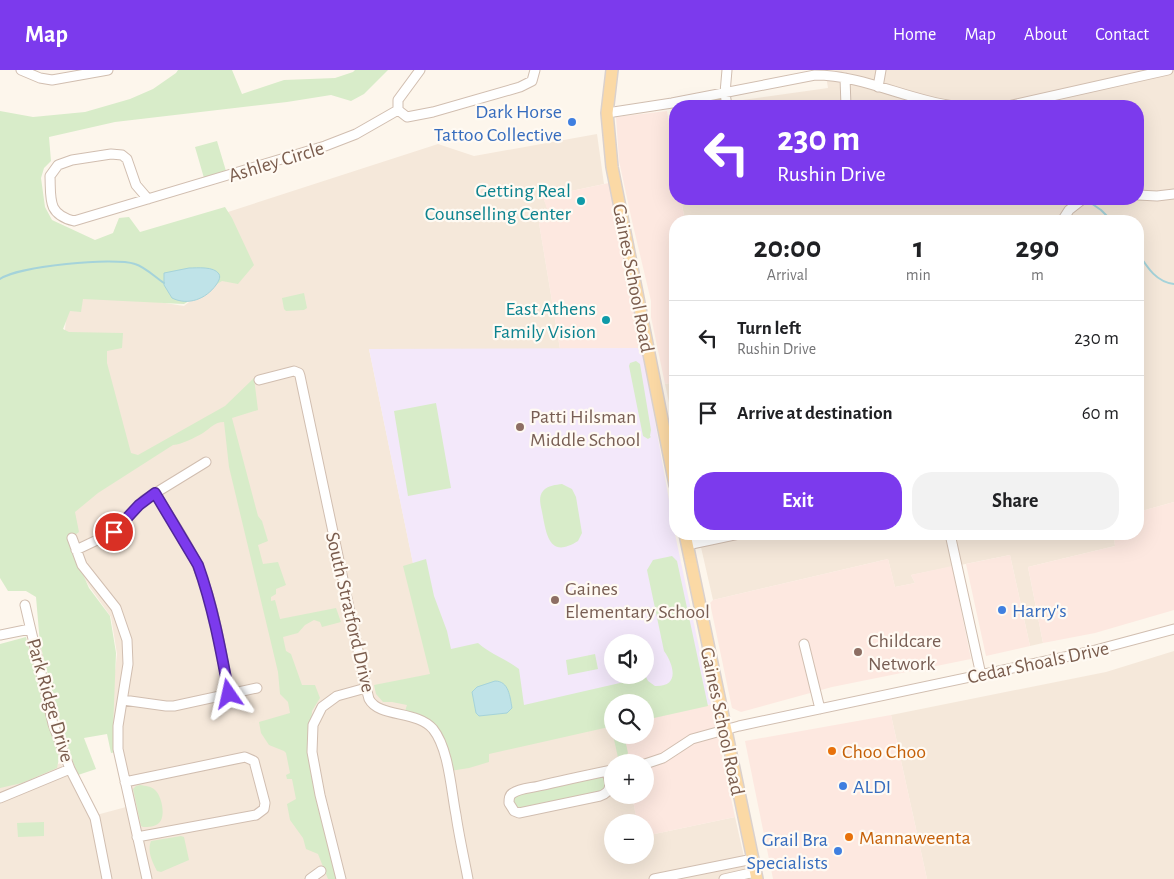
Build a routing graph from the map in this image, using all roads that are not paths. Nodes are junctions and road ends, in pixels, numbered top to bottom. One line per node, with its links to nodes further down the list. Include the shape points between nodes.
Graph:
1 (21, 70): 2 (street, via 52,80)
2 (108, 70)
3 (420, 70): 19 (street, via 398,100)
4 (535, 70): 19 (street, via 532,81 520,87 409,118)
5 (612, 70): 20 (main road, Gaines School Road)
6 (727, 70): 12 (street)
7 (881, 70): 11 (street)
8 (1168, 70): 9 (street)
9 (1125, 74): 17 (street)
10 (845, 78): 11 (street); 12 (street, via 805,76); 15 (street)
11 (878, 87): 16 (street)
12 (725, 92): 13 (street); 14 (street)
13 (680, 100)
14 (726, 100)
15 (846, 100)
16 (915, 100)
17 (1030, 100)
18 (669, 102): 20 (street)
19 (398, 110): 23 (street, Ashley Circle, via 356,134 325,146)
20 (606, 113): 27 (main road, Gaines School Road, via 612,167)
21 (1174, 194): 22 (street)
22 (1144, 195)
23 (148, 198): 23 (street, Ashley Circle, via 74,221 57,214 52,204 50,176 58,165 72,160 122,155 127,158 136,185)
24 (1074, 205): 25 (street)
25 (1065, 215)
26 (259, 380): 41 (street, South Stratford Drive, via 294,371 300,376)
27 (669, 434)
28 (206, 462): 29 (street)
29 (155, 493): 33 (street, via 114,532); 42 (street, via 198,565 206,586)
30 (72, 538): 33 (street)
31 (686, 540): 45 (main road, Gaines School Road)
32 (951, 540): 39 (street)
33 (76, 550): 43 (street, via 82,565 109,598 122,623 128,664)
34 (26, 605): 35 (street, Park Ridge Drive)
35 (30, 629): 37 (street); 47 (street, Park Ridge Drive, via 53,724)
36 (1174, 630): 39 (street, Cedar Shoals Drive)
37 (0, 635)
38 (804, 644): 44 (street)
39 (981, 675): 44 (street, Cedar Shoals Drive)
40 (257, 688): 42 (street)
41 (366, 688): 58 (street, via 337,696 322,707 313,725 312,752); 59 (street, South Stratford Drive, via 375,706 417,717 437,735 446,760)
42 (229, 694): 43 (street, via 166,706)
43 (123, 700): 49 (street, via 117,736)
44 (820, 709): 45 (street, Cedar Shoals Drive)
45 (725, 730): 46 (street, Cedar Shoals Drive, via 692,738); 52 (main road, Gaines School Road)
46 (654, 761)
47 (70, 769): 50 (street); 55 (street, Park Ridge Drive, via 95,818)
48 (610, 771): 48 (street, via 609,790 600,796 519,813 509,803 513,793)
49 (125, 782): 51 (street); 51 (street, via 245,757 254,761 265,803 264,809 256,815)
50 (0, 798)
51 (137, 837): 56 (street)
52 (752, 859): 54 (main road, Gaines School Road); 60 (street)
53 (322, 871): 57 (street)
54 (756, 876): 61 (street)
55 (107, 879)
56 (147, 879)
57 (310, 879)
58 (341, 879)
59 (468, 879)
60 (654, 879)
61 (724, 879)

